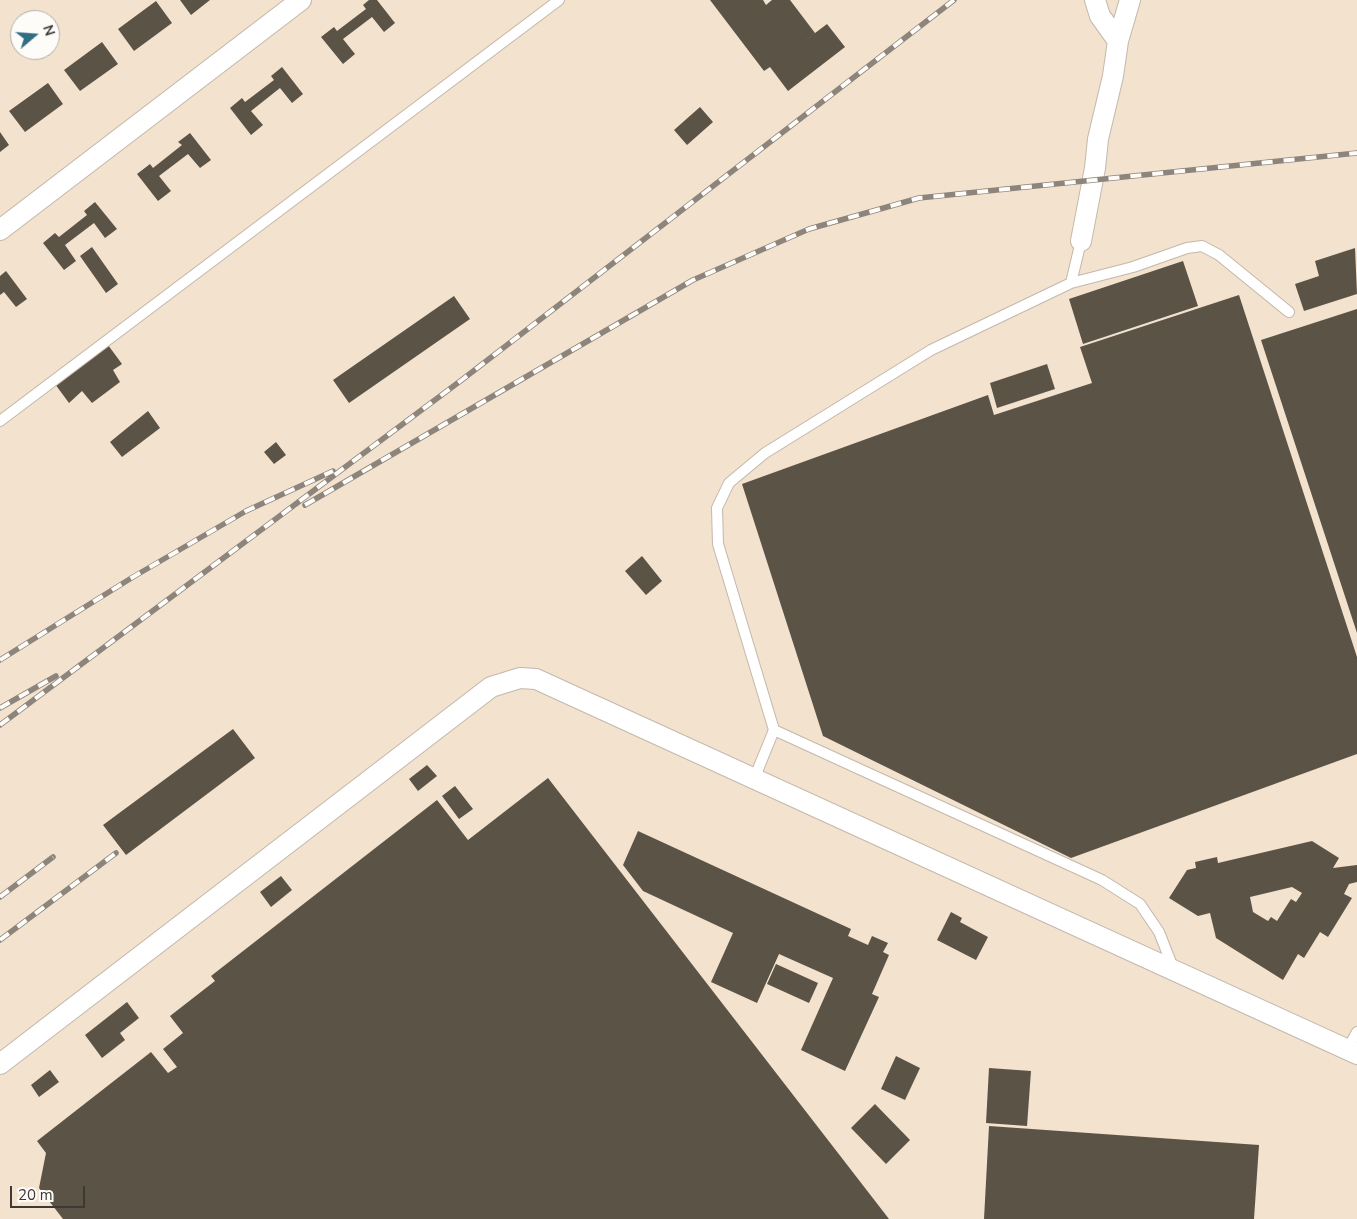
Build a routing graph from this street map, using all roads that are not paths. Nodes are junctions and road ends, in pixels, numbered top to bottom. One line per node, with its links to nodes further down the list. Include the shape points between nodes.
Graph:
1 (301, 0): 6 (street)
2 (559, 0): 10 (lane)
3 (1095, 0): 5 (street, via 1100,16)
4 (1130, 0): 5 (street)
5 (1118, 41): 7 (street)
6 (0, 230)
7 (1081, 241): 8 (lane)
8 (1070, 283): 9 (lane, via 1202,246 1220,255); 11 (lane, via 931,350 765,453 729,483 717,508 718,544)
9 (1290, 312)
10 (0, 421)
11 (774, 730): 12 (lane); 13 (lane, via 1102,880 1140,904 1159,932)
12 (754, 779): 13 (street); 15 (street, via 536,679 507,680 491,687)
13 (1174, 971): 14 (street)
14 (1354, 1045)
15 (0, 1064)

